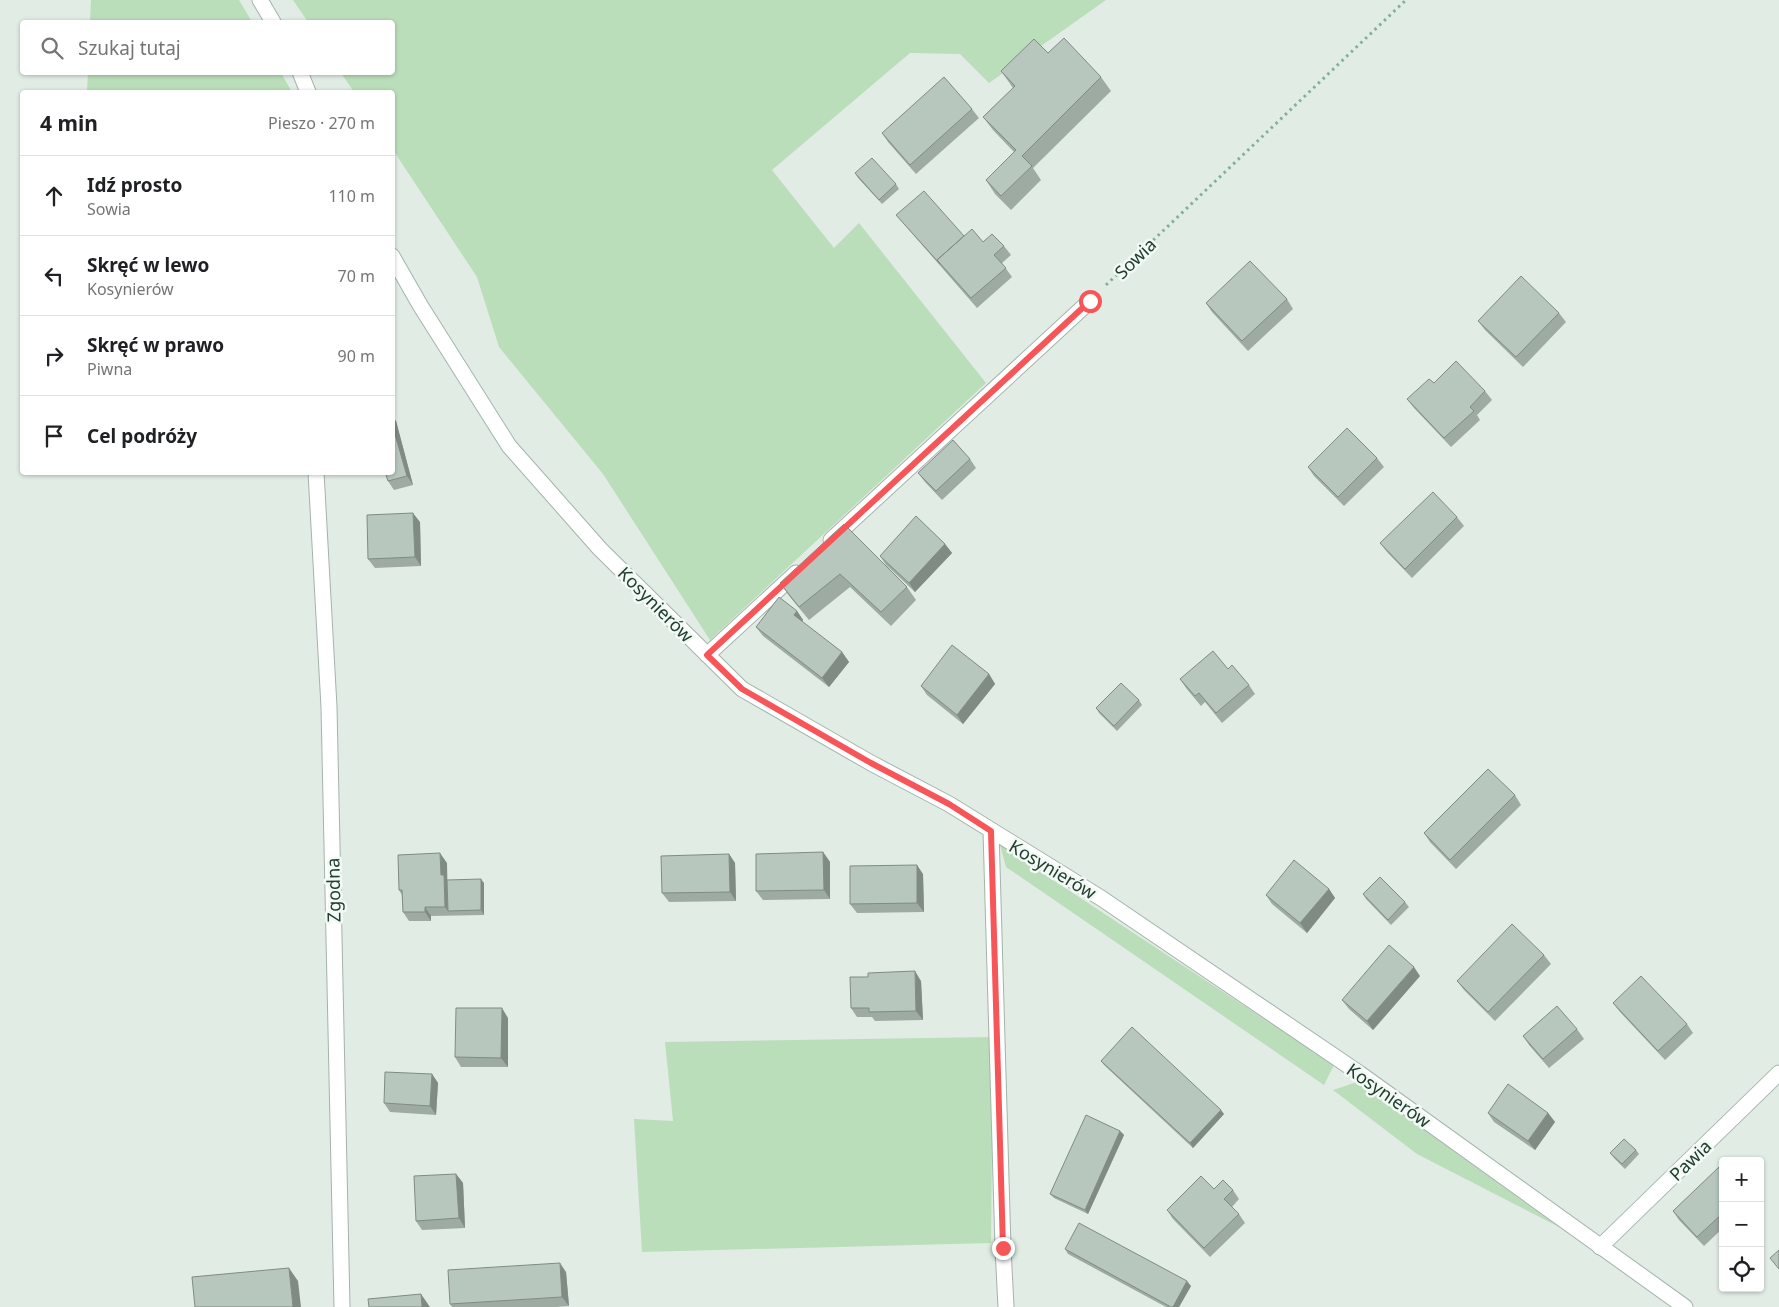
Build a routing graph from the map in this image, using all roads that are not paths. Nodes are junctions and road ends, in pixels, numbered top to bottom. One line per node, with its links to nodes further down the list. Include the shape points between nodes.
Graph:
1 (260, 0): 2 (street)
2 (272, 20)
3 (301, 75): 4 (street)
4 (307, 90)
5 (395, 261): 10 (street, Kosynierów, via 509,446 600,549)
6 (1090, 301): 8 (street)
7 (316, 475): 14 (street, Zgodna, via 329,706)
8 (822, 548)
9 (808, 561): 10 (street)
10 (707, 655): 11 (street, Kosynierów, via 742,689 949,804)
11 (991, 831): 13 (street, Kosynierów, via 1101,898 1340,1060); 15 (street)
12 (1779, 1073): 13 (street, Pawia)
13 (1600, 1246): 16 (street, Kosynierów)
14 (342, 1307)
15 (1006, 1307)
16 (1685, 1307)

